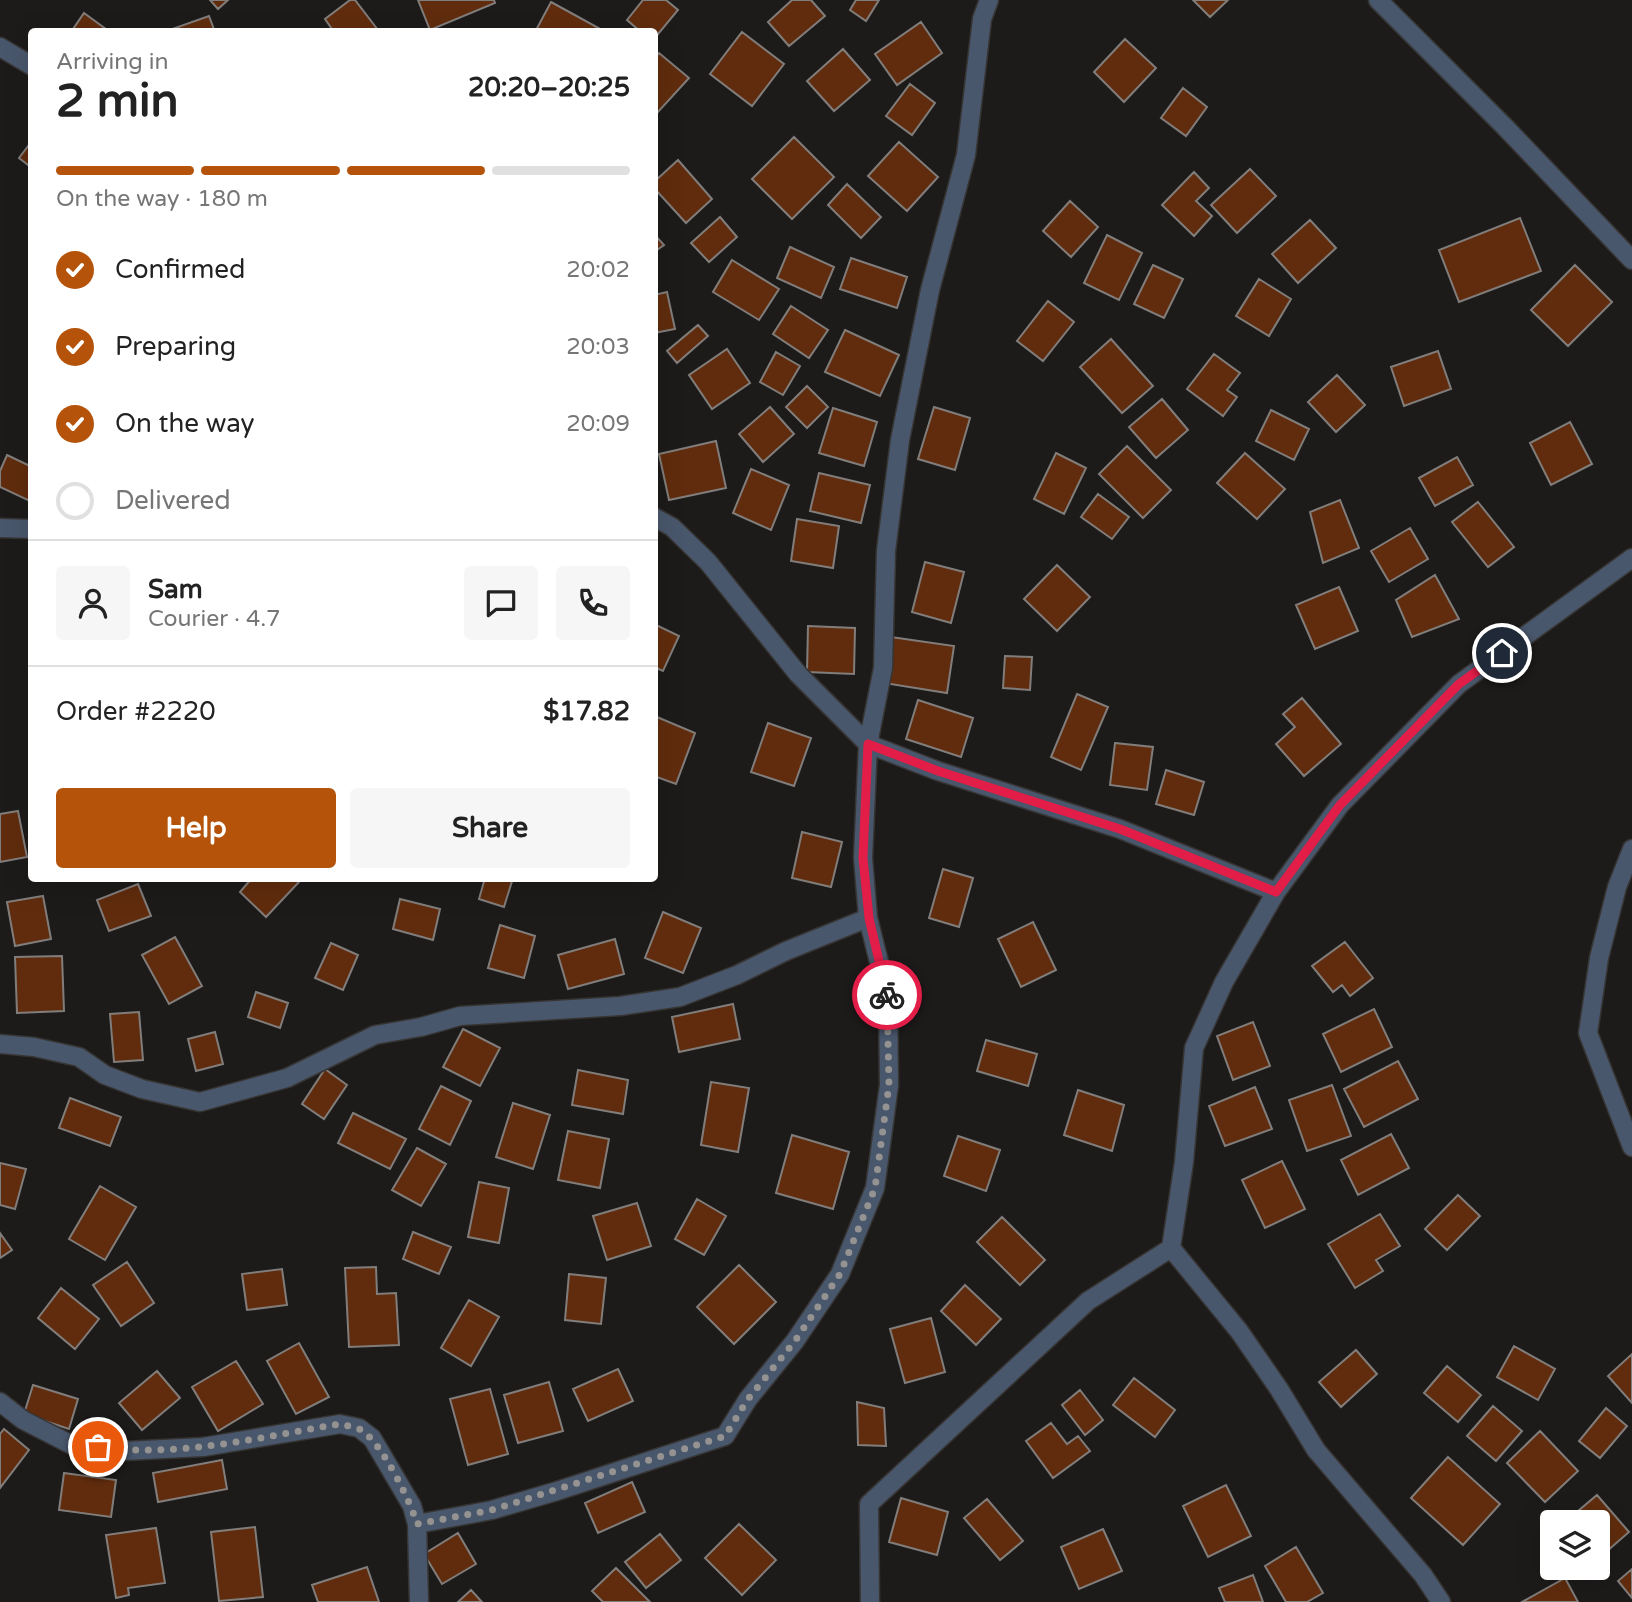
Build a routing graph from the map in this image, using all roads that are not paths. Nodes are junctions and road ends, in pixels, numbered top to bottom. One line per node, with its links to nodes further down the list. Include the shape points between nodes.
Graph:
1 (989, 0): 10 (street, via 982,19 965,155 930,290 900,440 886,551 883,668)
2 (1378, 0): 5 (street)
3 (0, 47): 4 (street)
4 (28, 64)
5 (1632, 260)
6 (658, 519): 10 (street, via 708,562 798,674)
7 (0, 528): 8 (street)
8 (28, 529)
9 (1632, 558): 12 (street, via 1459,684 1340,805)
10 (868, 744): 12 (street, via 1120,829); 13 (street, via 863,858)
11 (1632, 849): 15 (street, via 1599,958 1588,1033)
12 (1276, 892): 16 (street, via 1224,982 1194,1048)
13 (869, 918): 14 (street, via 680,997 621,1006 460,1016 375,1035 287,1078 200,1102 142,1089 105,1075 79,1057); 18 (street, via 888,998 889,1085 875,1188 840,1274 725,1436 492,1510)
14 (0, 1044)
15 (1632, 1147)
16 (1171, 1248): 20 (street, via 1088,1301 869,1504); 21 (street, via 1239,1331 1316,1450)
17 (0, 1402): 18 (street, via 23,1420 70,1444 125,1451 203,1447 340,1424 359,1428 372,1438)
18 (417, 1524): 19 (street)
19 (419, 1602)
20 (870, 1602)
21 (1441, 1602)

